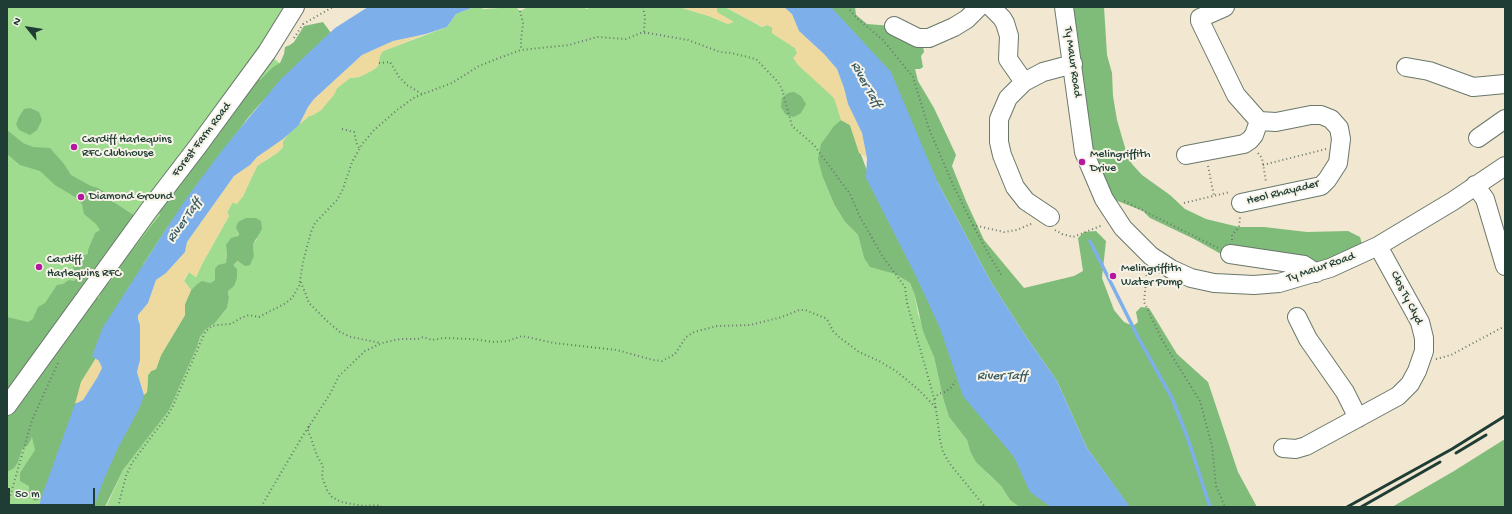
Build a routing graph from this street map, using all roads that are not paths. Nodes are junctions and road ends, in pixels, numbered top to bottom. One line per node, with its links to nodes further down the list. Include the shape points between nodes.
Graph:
1 (295, 7): 24 (street, Forest Farm Road, via 267,52)
2 (979, 7): 6 (street, via 954,27 929,38 918,38)
3 (991, 7): 9 (street, via 1005,23 1009,36 1008,59)
4 (1064, 7): 7 (street, Ty Mawr Road)
5 (1225, 7): 12 (street, via 1200,18 1236,95)
6 (894, 26)
7 (1073, 64): 9 (street, via 1043,72); 22 (street, Ty Mawr Road, via 1084,152 1107,204 1123,228 1151,256 1170,269 1191,278 1230,285 1254,286)
8 (1406, 67): 10 (street, via 1429,71 1473,87)
9 (1024, 82): 18 (street, via 1008,98 1003,108 999,119 999,142 1009,173 1020,194)
10 (1505, 84)
11 (1505, 119): 13 (street)
12 (1257, 128): 14 (street, via 1250,140 1244,144); 17 (street, Heol Rhayader, via 1311,115 1331,119 1338,128 1341,145 1338,163 1321,186 1270,197)
13 (1478, 138)
14 (1186, 155)
15 (1505, 166): 16 (street, Ty Mawr Road)
16 (1475, 185): 19 (street, Ty Mawr Road); 21 (street, via 1485,199)
17 (1236, 198)
18 (1043, 222)
19 (1378, 246): 22 (street, Ty Mawr Road, via 1336,266); 25 (street, Clos Ty Clyd, via 1420,322 1424,351 1410,384 1398,396)
20 (1230, 254): 22 (street, via 1304,265)
21 (1505, 266)
22 (1316, 272)
23 (1297, 317): 25 (street, via 1308,340 1344,392)
24 (7, 406)
25 (1358, 418): 26 (street, Clos Ty Clyd, via 1301,448)
26 (1282, 448)

